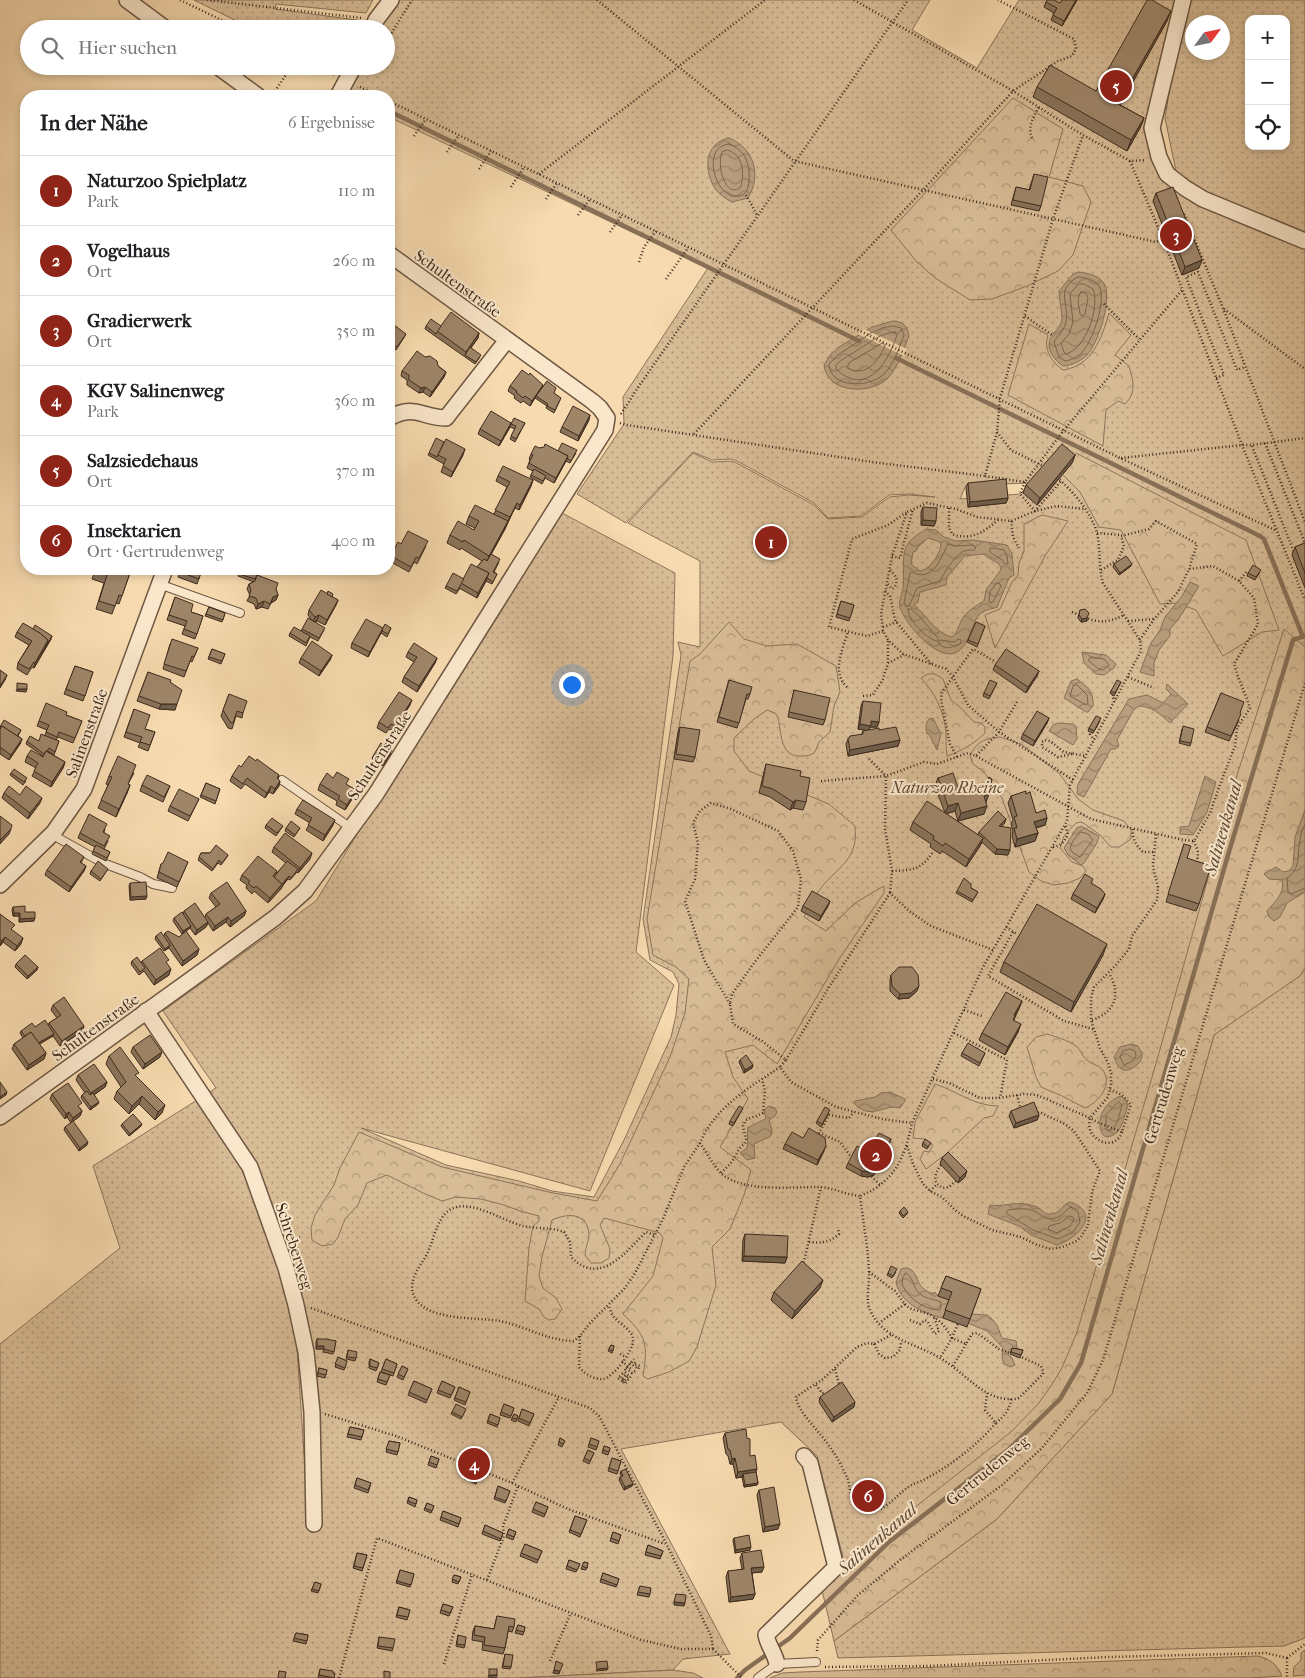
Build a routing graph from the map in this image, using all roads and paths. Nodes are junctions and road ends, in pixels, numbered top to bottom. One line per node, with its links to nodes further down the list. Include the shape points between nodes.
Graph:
1 (127, 0): 12 (street)
2 (180, 0): 13 (path)
3 (207, 0): 14 (path)
4 (391, 0): 15 (street)
5 (412, 0): 17 (path)
6 (597, 0): 18 (path)
7 (765, 0): 18 (path)
8 (854, 0): 16 (path)
9 (908, 0): 16 (path)
10 (998, 0): 27 (path, via 1074,39 1076,48 1072,56)
11 (1183, 0): 42 (street, via 1152,128)
12 (154, 20)
13 (221, 20)
14 (346, 20)
15 (377, 20)
16 (892, 22): 27 (path); 37 (path)
17 (395, 27)
18 (679, 67): 37 (path); 41 (path)
19 (229, 75): 23 (street)
20 (286, 75): 24 (path)
21 (349, 75): 25 (street)
22 (358, 86): 26 (path)
23 (250, 90)
24 (276, 90)
25 (341, 90)
26 (366, 90)
27 (1013, 91): 29 (path); 45 (path)
28 (395, 104): 30 (path)
29 (1039, 107): 32 (path); 34 (path, via 1031,122)
30 (426, 119): 31 (path); 33 (path)
31 (459, 135): 35 (path); 36 (path)
32 (1083, 135): 38 (path); 53 (path)
33 (414, 136)
34 (1032, 138)
35 (491, 151): 39 (path); 40 (path)
36 (447, 152)
37 (794, 161): 45 (path); 52 (path)
38 (1130, 161): 42 (path, via 1152,160); 56 (path)
39 (524, 167): 41 (path); 44 (path)
40 (479, 169)
41 (539, 174): 43 (path)
42 (1167, 174): 57 (street, via 1203,199)
43 (557, 183): 47 (path); 48 (path)
44 (511, 187)
45 (923, 190): 53 (path); 65 (path)
46 (746, 195): 52 (path)
47 (546, 199)
48 (590, 199): 50 (path); 51 (path)
49 (1182, 210): 66 (path)
50 (578, 215)
51 (623, 215): 54 (path); 55 (path)
52 (757, 215): 61 (path)
53 (1053, 219): 56 (path, via 1156,242); 67 (path)
54 (656, 231): 58 (path); 60 (path, via 644,247)
55 (610, 232)
56 (1162, 239): 63 (path)
57 (1305, 241)
58 (689, 247): 61 (path); 62 (path)
59 (395, 258): 70 (street, Schultenstraße)
60 (639, 262)
61 (724, 264): 65 (path); 78 (path, via 638,386 618,422)
62 (666, 279)
63 (1182, 290): 69 (path); 73 (path)
64 (1104, 304): 69 (path)
65 (813, 307): 74 (path); 78 (path)
66 (1223, 308): 71 (path); 72 (path)
67 (1025, 316): 68 (path); 74 (path)
68 (1052, 335)
69 (1139, 339): 76 (path)
70 (507, 340): 75 (street, Schultenstraße, via 446,418 433,418 412,410); 151 (street, Schultenstraße, via 592,401 604,414 607,424 424,719)
71 (1245, 367): 73 (path, via 1237,370 1235,366 1198,272 1186,277 1223,371 1224,375); 80 (path)
72 (1305, 369)
73 (1215, 378): 82 (path)
74 (1000, 398): 76 (path); 77 (path)
75 (395, 415)
76 (1064, 430): 84 (path); 85 (path)
77 (997, 432): 85 (path, via 1011,450); 87 (path)
78 (694, 435): 87 (path)
79 (1305, 438): 80 (path)
80 (1274, 442): 81 (path); 96 (path)
81 (1265, 443): 83 (path); 100 (path)
82 (1242, 445): 83 (path); 84 (path); 97 (path)
83 (1252, 445): 102 (path)
84 (1120, 458): 97 (path)
85 (1038, 463): 86 (path); 88 (path)
86 (1045, 467)
87 (985, 476): 88 (path)
88 (1025, 482): 92 (path, via 1020,494)
89 (949, 508): 90 (path, via 927,503); 94 (path); 94 (path, via 949,528 957,536 979,534)
90 (913, 509): 93 (path); 103 (path, via 900,558)
91 (1084, 509): 92 (path, via 1057,506); 92 (path, via 1060,480); 98 (path)
92 (1035, 511): 95 (path)
93 (907, 512): 103 (path); 121 (path, via 888,525 852,539 829,627)
94 (998, 520): 95 (path)
95 (1011, 521): 101 (path)
96 (1305, 522)
97 (1277, 532): 113 (path)
98 (1097, 533): 99 (path); 106 (path)
99 (1121, 536): 104 (path, via 1149,529 1156,521 1197,544); 106 (path, via 1124,546 1118,560)
100 (1305, 542)
101 (1018, 548)
102 (1295, 554)
103 (892, 556): 105 (path)
104 (1189, 569): 109 (path, via 1213,566); 117 (path, via 1178,592)
105 (890, 570): 110 (path); 110 (path, via 897,582 892,589)
106 (1100, 570): 116 (path, via 1103,583)
107 (1248, 572): 109 (path)
108 (163, 575): 111 (street, Salinenstraße)
109 (1239, 581): 155 (path, via 1254,598 1258,624 1234,664 1250,708 1237,728 1235,746 1210,814)
110 (887, 583): 112 (path)
111 (159, 584): 115 (lane); 153 (street, Salinenstraße, via 84,790)
112 (885, 591): 119 (path, via 890,596); 120 (path, via 881,614)
113 (1305, 600)
114 (1072, 612): 116 (path, via 1095,622)
115 (240, 613)
116 (1124, 616): 118 (path)
117 (1154, 619): 118 (path); 123 (path)
118 (1127, 621): 123 (path)
119 (897, 622): 120 (path); 127 (path)
120 (883, 629): 121 (path, via 867,636); 122 (path)
121 (848, 631): 131 (path, via 838,670)
122 (888, 640): 124 (path); 126 (path)
123 (1140, 640): 129 (path, via 1139,656)
124 (904, 655): 126 (path); 127 (path)
125 (996, 662): 128 (path, via 973,648)
126 (888, 663): 133 (path, via 883,680 873,695)
127 (932, 665): 128 (path, via 946,669)
128 (953, 677): 138 (path, via 968,705); 143 (path, via 941,699 950,744)
129 (1128, 677): 132 (path); 135 (path, via 1112,696 1115,701)
130 (1305, 683): 251 (path, Gertrudenweg, via 1103,1360 1087,1393 1042,1448 1002,1485 857,1596 818,1640)
131 (847, 687)
132 (1154, 688)
133 (863, 696)
134 (1017, 702): 138 (path)
135 (1106, 718): 136 (path); 139 (path)
136 (1099, 719)
137 (1095, 726): 139 (path, via 1090,734)
138 (999, 732): 141 (path); 148 (path)
139 (1094, 740): 142 (path)
140 (1072, 754): 140 (path, via 1050,741 1042,742 1042,747 1058,757); 142 (path)
141 (976, 756): 143 (path, via 968,753); 149 (path)
142 (1086, 756): 148 (path)
143 (957, 757): 145 (path, via 937,764 924,762)
144 (869, 759): 145 (path)
145 (886, 776): 147 (path); 160 (path, via 885,829)
146 (282, 780): 151 (lane)
147 (821, 780)
148 (1073, 780): 149 (path)
149 (1068, 807): 150 (path); 152 (path, via 1091,820)
150 (1065, 825): 156 (path); 156 (path, via 1068,834 1063,843)
151 (351, 828): 171 (street, Schultenstraße, via 305,891 276,917)
152 (1133, 829): 154 (path); 158 (path, via 1134,841 1140,849)
153 (51, 834): 161 (street, Salinenstraße); 162 (lane, via 103,863 153,884)
154 (1156, 834): 155 (path); 158 (path)
155 (1194, 841): 159 (path, via 1198,852)
156 (1052, 847): 164 (path)
157 (933, 852): 160 (path, via 925,864)
158 (1154, 852): 168 (path, via 1157,900 1132,936 1128,949)
159 (1197, 864)
160 (892, 871): 163 (path)
161 (0, 885)
162 (172, 888)
163 (890, 893): 167 (path, via 931,926); 176 (path)
164 (1006, 927): 165 (path); 167 (path)
165 (1014, 932): 166 (path); 174 (path, via 988,976 1064,1021)
166 (1018, 934)
167 (994, 950): 170 (path)
168 (1109, 973): 173 (path, via 1094,987); 173 (path, via 1115,987 1113,1005 1103,1016)
169 (730, 1004): 169 (path, via 732,994 798,907 801,879 794,851 778,831 711,803 693,822 698,843 695,879 685,901 704,960); 176 (path, via 732,1024)
170 (964, 1010): 172 (path); 175 (path)
171 (146, 1011): 185 (street, Schultenstraße); 208 (street, Schreberweg, via 250,1167)
172 (982, 1016)
173 (1091, 1020): 174 (path)
174 (1093, 1029): 180 (path, via 1111,1074)
175 (954, 1033): 179 (path); 182 (path, via 1007,1060)
176 (786, 1060): 177 (path)
177 (780, 1067): 178 (path); 183 (path, via 792,1082 836,1107)
178 (762, 1079): 190 (path, via 718,1114); 195 (path, via 765,1091 763,1113 746,1120 743,1126 745,1144)
179 (933, 1079): 182 (path, via 980,1098); 188 (path)
180 (1110, 1089): 187 (path, via 1108,1097); 189 (path, via 1122,1095 1130,1105)
181 (1017, 1095): 182 (path); 186 (path); 187 (path, via 1037,1095)
182 (1000, 1098)
183 (854, 1112): 188 (path, via 882,1120); 192 (path, via 848,1118 829,1115 820,1133 840,1142)
184 (1031, 1115): 200 (path, via 1039,1112 1066,1124 1100,1172 1092,1192 1088,1225 1075,1242 1050,1249 992,1230 963,1216 942,1196)
185 (0, 1118)
186 (1024, 1118)
187 (1090, 1118): 189 (path); 189 (path, via 1092,1134 1102,1142 1116,1142)
188 (912, 1123): 191 (path)
189 (1121, 1132)
190 (700, 1144): 195 (path); 203 (path, via 684,1167)
191 (907, 1146): 198 (path, via 892,1175); 200 (path, via 923,1184)
192 (852, 1158)
193 (941, 1165): 197 (path, via 934,1178)
194 (866, 1170): 198 (path)
195 (721, 1173): 199 (path, via 731,1181 749,1185)
196 (956, 1180): 197 (path, via 949,1187)
197 (937, 1184): 200 (path)
198 (880, 1185): 201 (path)
199 (821, 1187): 201 (path); 204 (path)
200 (930, 1191)
201 (860, 1196): 206 (path)
202 (838, 1228): 204 (path, via 839,1234 832,1240)
203 (654, 1234): 209 (path, via 634,1275); 215 (path, via 646,1232 611,1265 592,1268 582,1266 571,1257 569,1238 561,1231 518,1225 480,1209 462,1207 445,1215 413,1278 418,1302 448,1315 500,1321 568,1340)
204 (809, 1242): 205 (path)
205 (803, 1267)
206 (869, 1272): 207 (path, via 887,1282); 213 (path, via 868,1303)
207 (905, 1304): 211 (path); 213 (path)
208 (296, 1305): 234 (path); 236 (street, Schreberweg, via 306,1352)
209 (609, 1306): 215 (path); 221 (path, via 614,1317 633,1336 632,1347)
210 (961, 1315): 216 (path)
211 (934, 1317): 212 (path, via 938,1334 927,1321 920,1324); 216 (path)
212 (910, 1320)
213 (878, 1323): 214 (path)
214 (892, 1335): 217 (path); 218 (path)
215 (580, 1336): 227 (path, via 580,1369 598,1378)
216 (952, 1338): 219 (path); 222 (path)
217 (901, 1341): 218 (path, via 900,1350 893,1357 885,1358); 222 (path)
218 (874, 1344): 226 (path, via 858,1346)
219 (966, 1344): 224 (path); 235 (path, via 972,1334 977,1333 1002,1350 1041,1366 1043,1374 1023,1394)
220 (620, 1354): 221 (path)
221 (626, 1357): 223 (path)
222 (940, 1358): 224 (path)
223 (622, 1362): 225 (path); 227 (path)
224 (953, 1366): 233 (path)
225 (631, 1368): 228 (path); 229 (path); 229 (path, via 625,1384); 229 (path, via 624,1371 629,1376)
226 (835, 1369): 230 (path); 231 (path, via 839,1384)
227 (613, 1372): 228 (path)
228 (620, 1377): 229 (path)
229 (623, 1381)
230 (816, 1385): 232 (path, via 824,1395); 237 (path, via 797,1395 796,1399 838,1459 855,1506 867,1512 888,1505 908,1487 954,1462)
231 (835, 1389)
232 (829, 1393)
233 (987, 1393): 235 (path); 237 (path, via 985,1410)
234 (559, 1397): 239 (path); 242 (path, via 590,1408 599,1416)
235 (1011, 1399): 237 (path, via 1008,1410)
236 (312, 1412): 239 (path, via 396,1436); 241 (street, Schreberweg)
237 (996, 1423)
238 (804, 1456): 248 (street, via 810,1463 836,1566 766,1635)
239 (512, 1483): 240 (path)
240 (518, 1486): 242 (path, via 568,1509); 244 (path)
241 (314, 1524)
242 (667, 1545): 247 (path, via 710,1636)
243 (472, 1575): 244 (path); 252 (path); 253 (path, via 377,1538)
244 (487, 1580): 245 (path)
245 (571, 1613): 247 (path, via 641,1640 682,1649); 250 (path)
246 (1305, 1644): 249 (path)
247 (713, 1650): 254 (path)
248 (773, 1655): 251 (lane); 255 (lane)
249 (1287, 1658): 251 (path, via 1266,1653 827,1668); 256 (path)
250 (550, 1661)
251 (816, 1662)
252 (444, 1664)
253 (339, 1678)
254 (742, 1678)
255 (758, 1678)
256 (1287, 1678)

